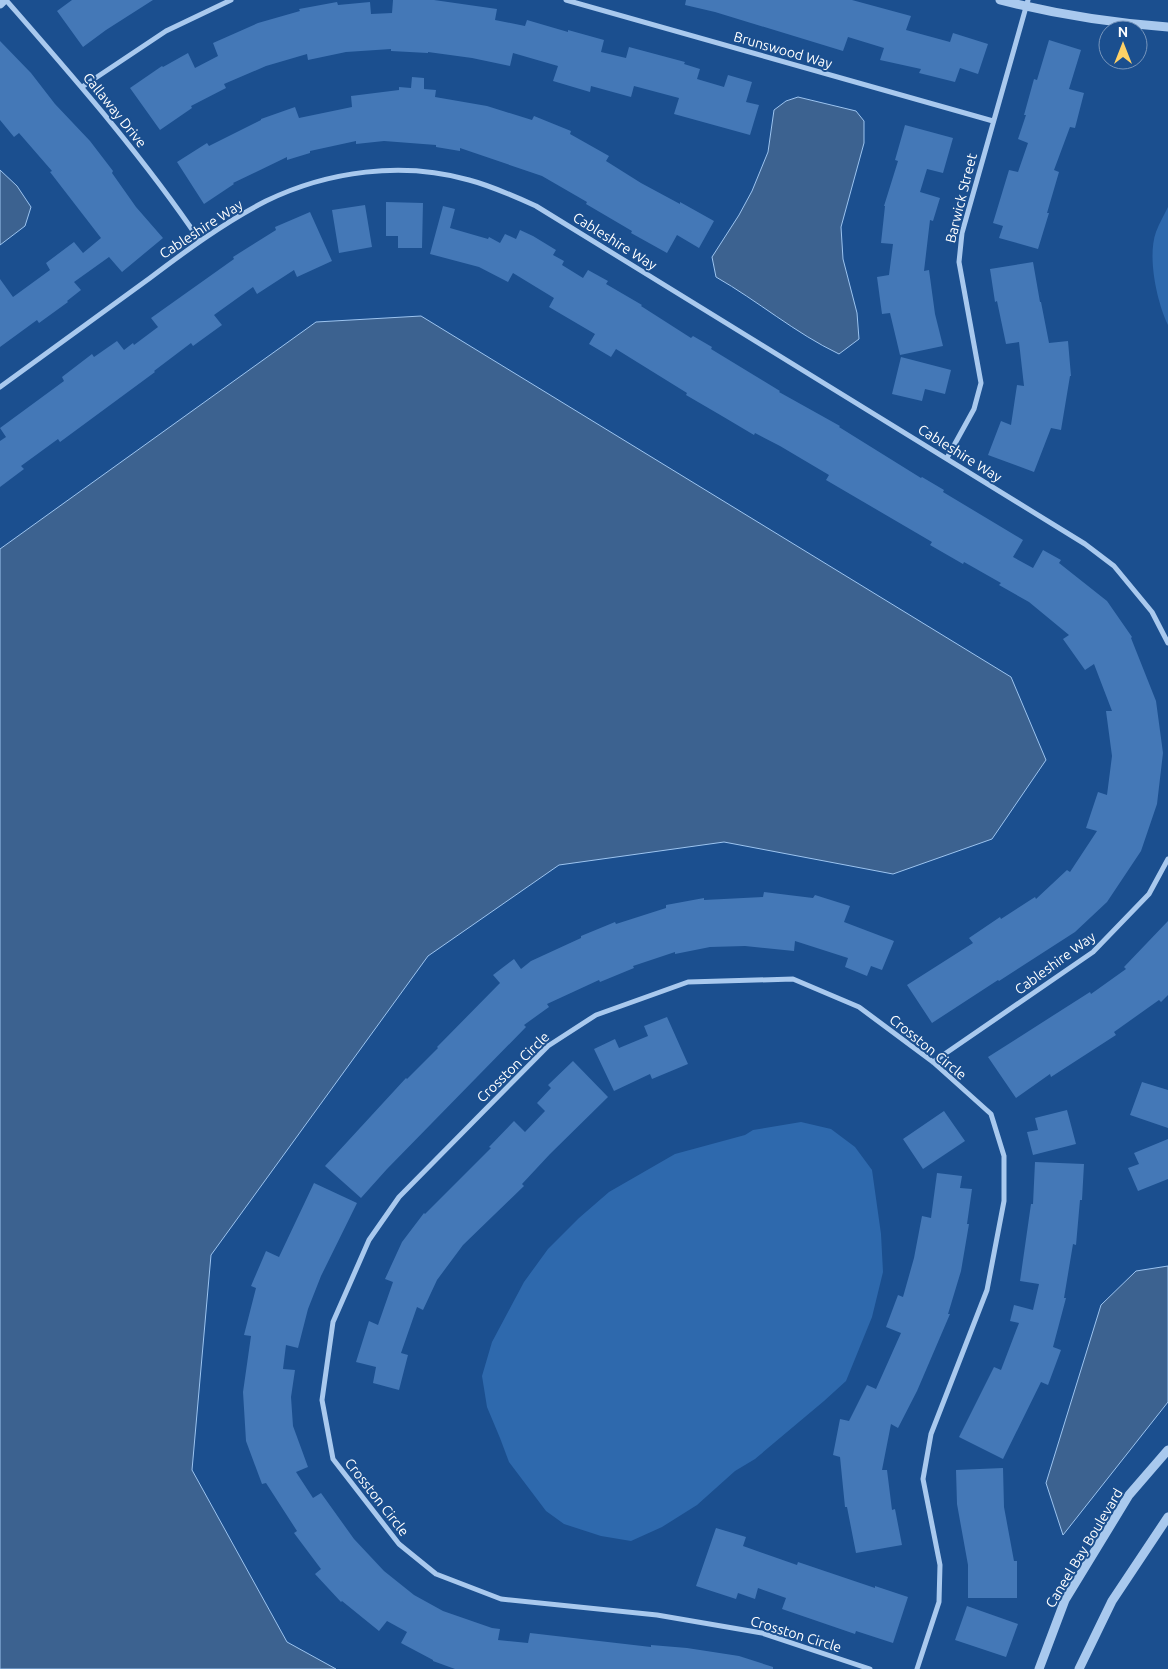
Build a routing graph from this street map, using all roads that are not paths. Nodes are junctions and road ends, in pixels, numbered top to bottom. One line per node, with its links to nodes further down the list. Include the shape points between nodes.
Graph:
1 (5, 0): 6 (street); 8 (street, Callaway Drive)
2 (231, 0): 8 (street, via 166,31)
3 (566, 0): 9 (street, Brunswood Way)
4 (1000, 0): 5 (street)
5 (1027, 3): 7 (street, via 1136,25); 9 (street, Barwick Street)
6 (0, 4)
7 (1168, 27)
8 (82, 87): 10 (street, Callaway Drive, via 126,139)
9 (993, 121): 12 (street, Barwick Street, via 962,232 958,262 981,383 974,409)
10 (200, 241): 11 (street, Cableshire Way); 12 (street, Cableshire Way, via 289,191 320,181 383,171 415,171 468,180 536,206)
11 (0, 387)
12 (947, 458): 13 (street, Cableshire Way, via 1085,544 1114,566 1152,612)
13 (1168, 643)
14 (1168, 859): 15 (street, Cableshire Way, via 1149,894 1093,952)
15 (933, 1062): 18 (street, Crosston Circle, via 860,1007 793,979 688,982 596,1015 548,1046 398,1197 369,1240 334,1322 322,1400 334,1459 399,1544 436,1574 501,1599 658,1615 762,1633); 19 (street, Crosston Circle, via 991,1114 1004,1156 1004,1201 986,1290 931,1434 923,1478 940,1565 939,1602)
16 (1168, 1450): 20 (street, Caneel Bay Boulevard, via 1129,1495 1065,1600)
17 (1168, 1517): 21 (street, via 1112,1601)
18 (870, 1669)
19 (917, 1669)
20 (1039, 1669)
21 (1079, 1669)

